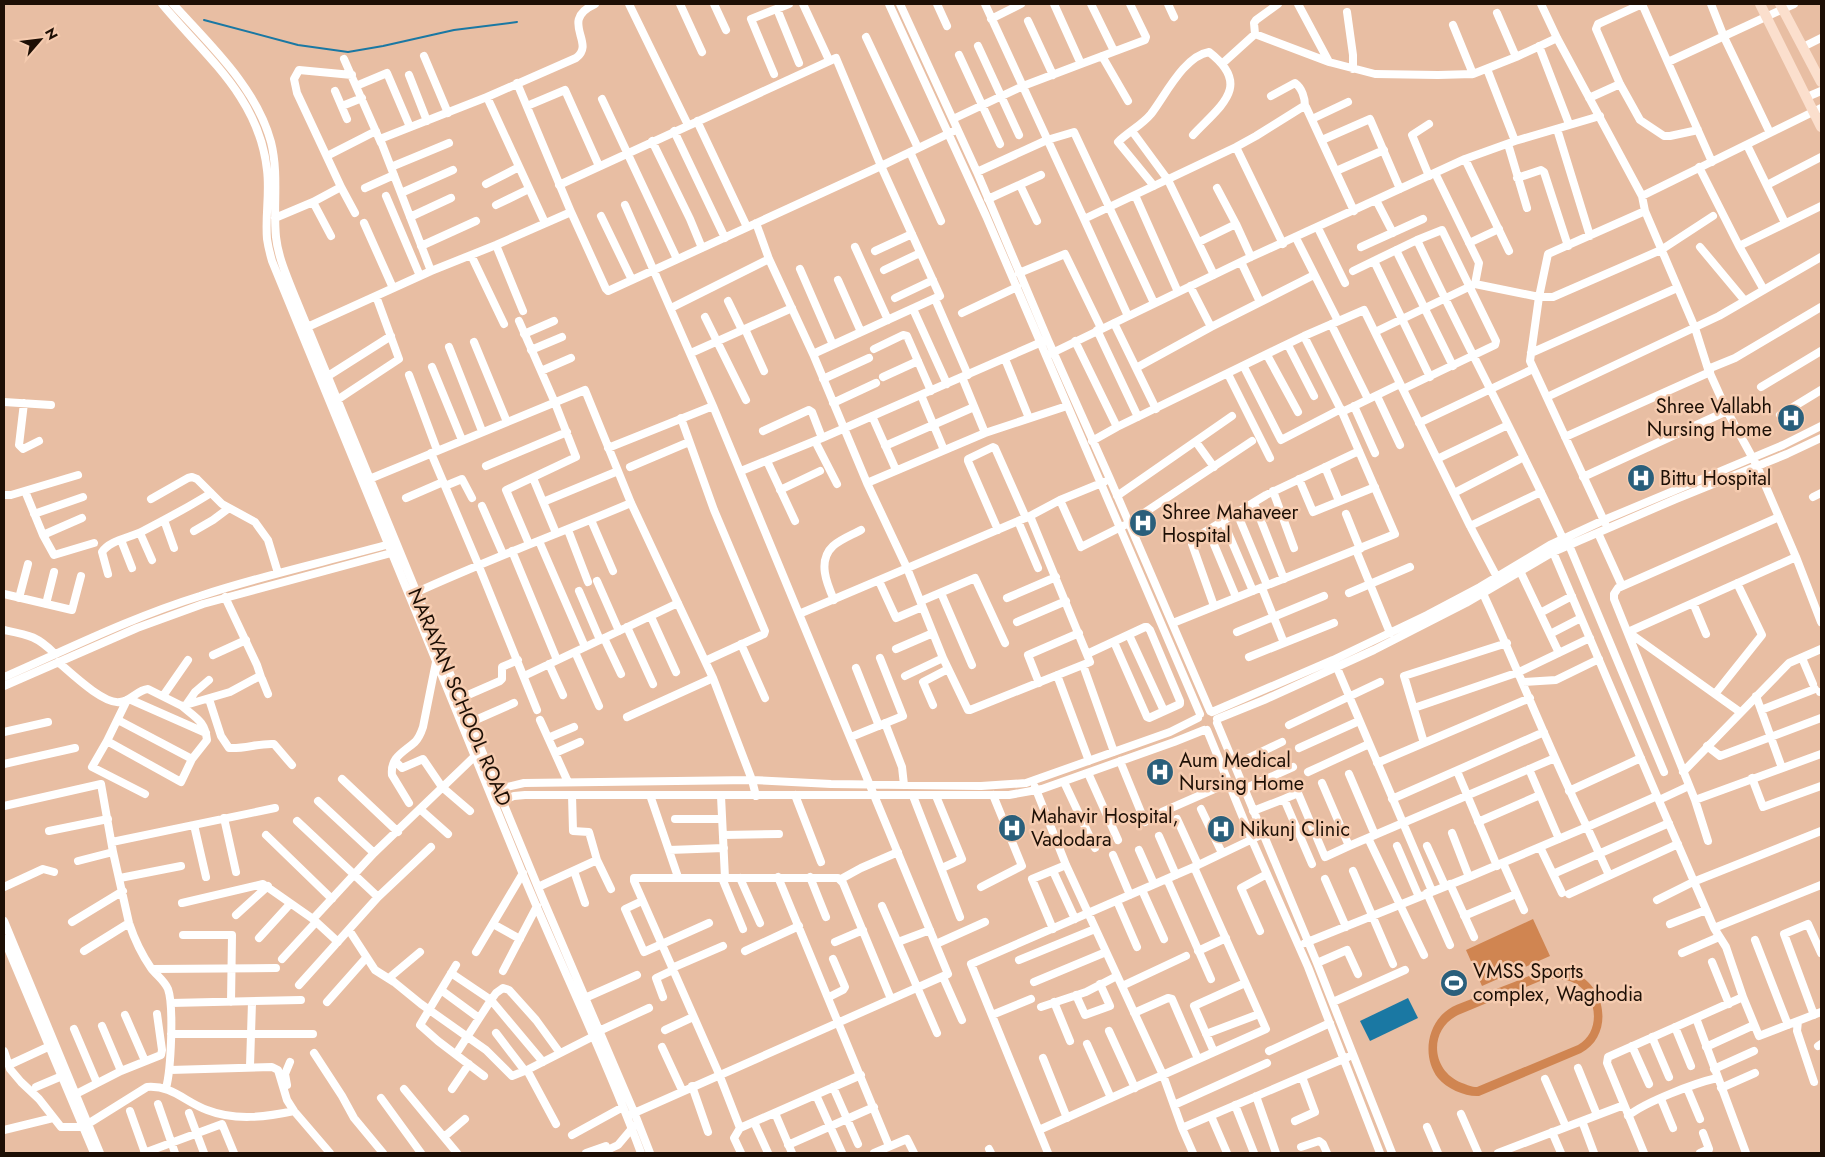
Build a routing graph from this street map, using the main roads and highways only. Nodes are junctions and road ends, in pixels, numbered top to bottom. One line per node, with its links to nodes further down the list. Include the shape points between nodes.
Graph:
1 (1760, 4): 5 (main road, via 1807,97)
2 (1782, 6): 3 (main road, via 1802,47)
3 (1818, 69): 4 (main road)
4 (1821, 82)
5 (1818, 110): 6 (main road)
6 (1821, 127)

